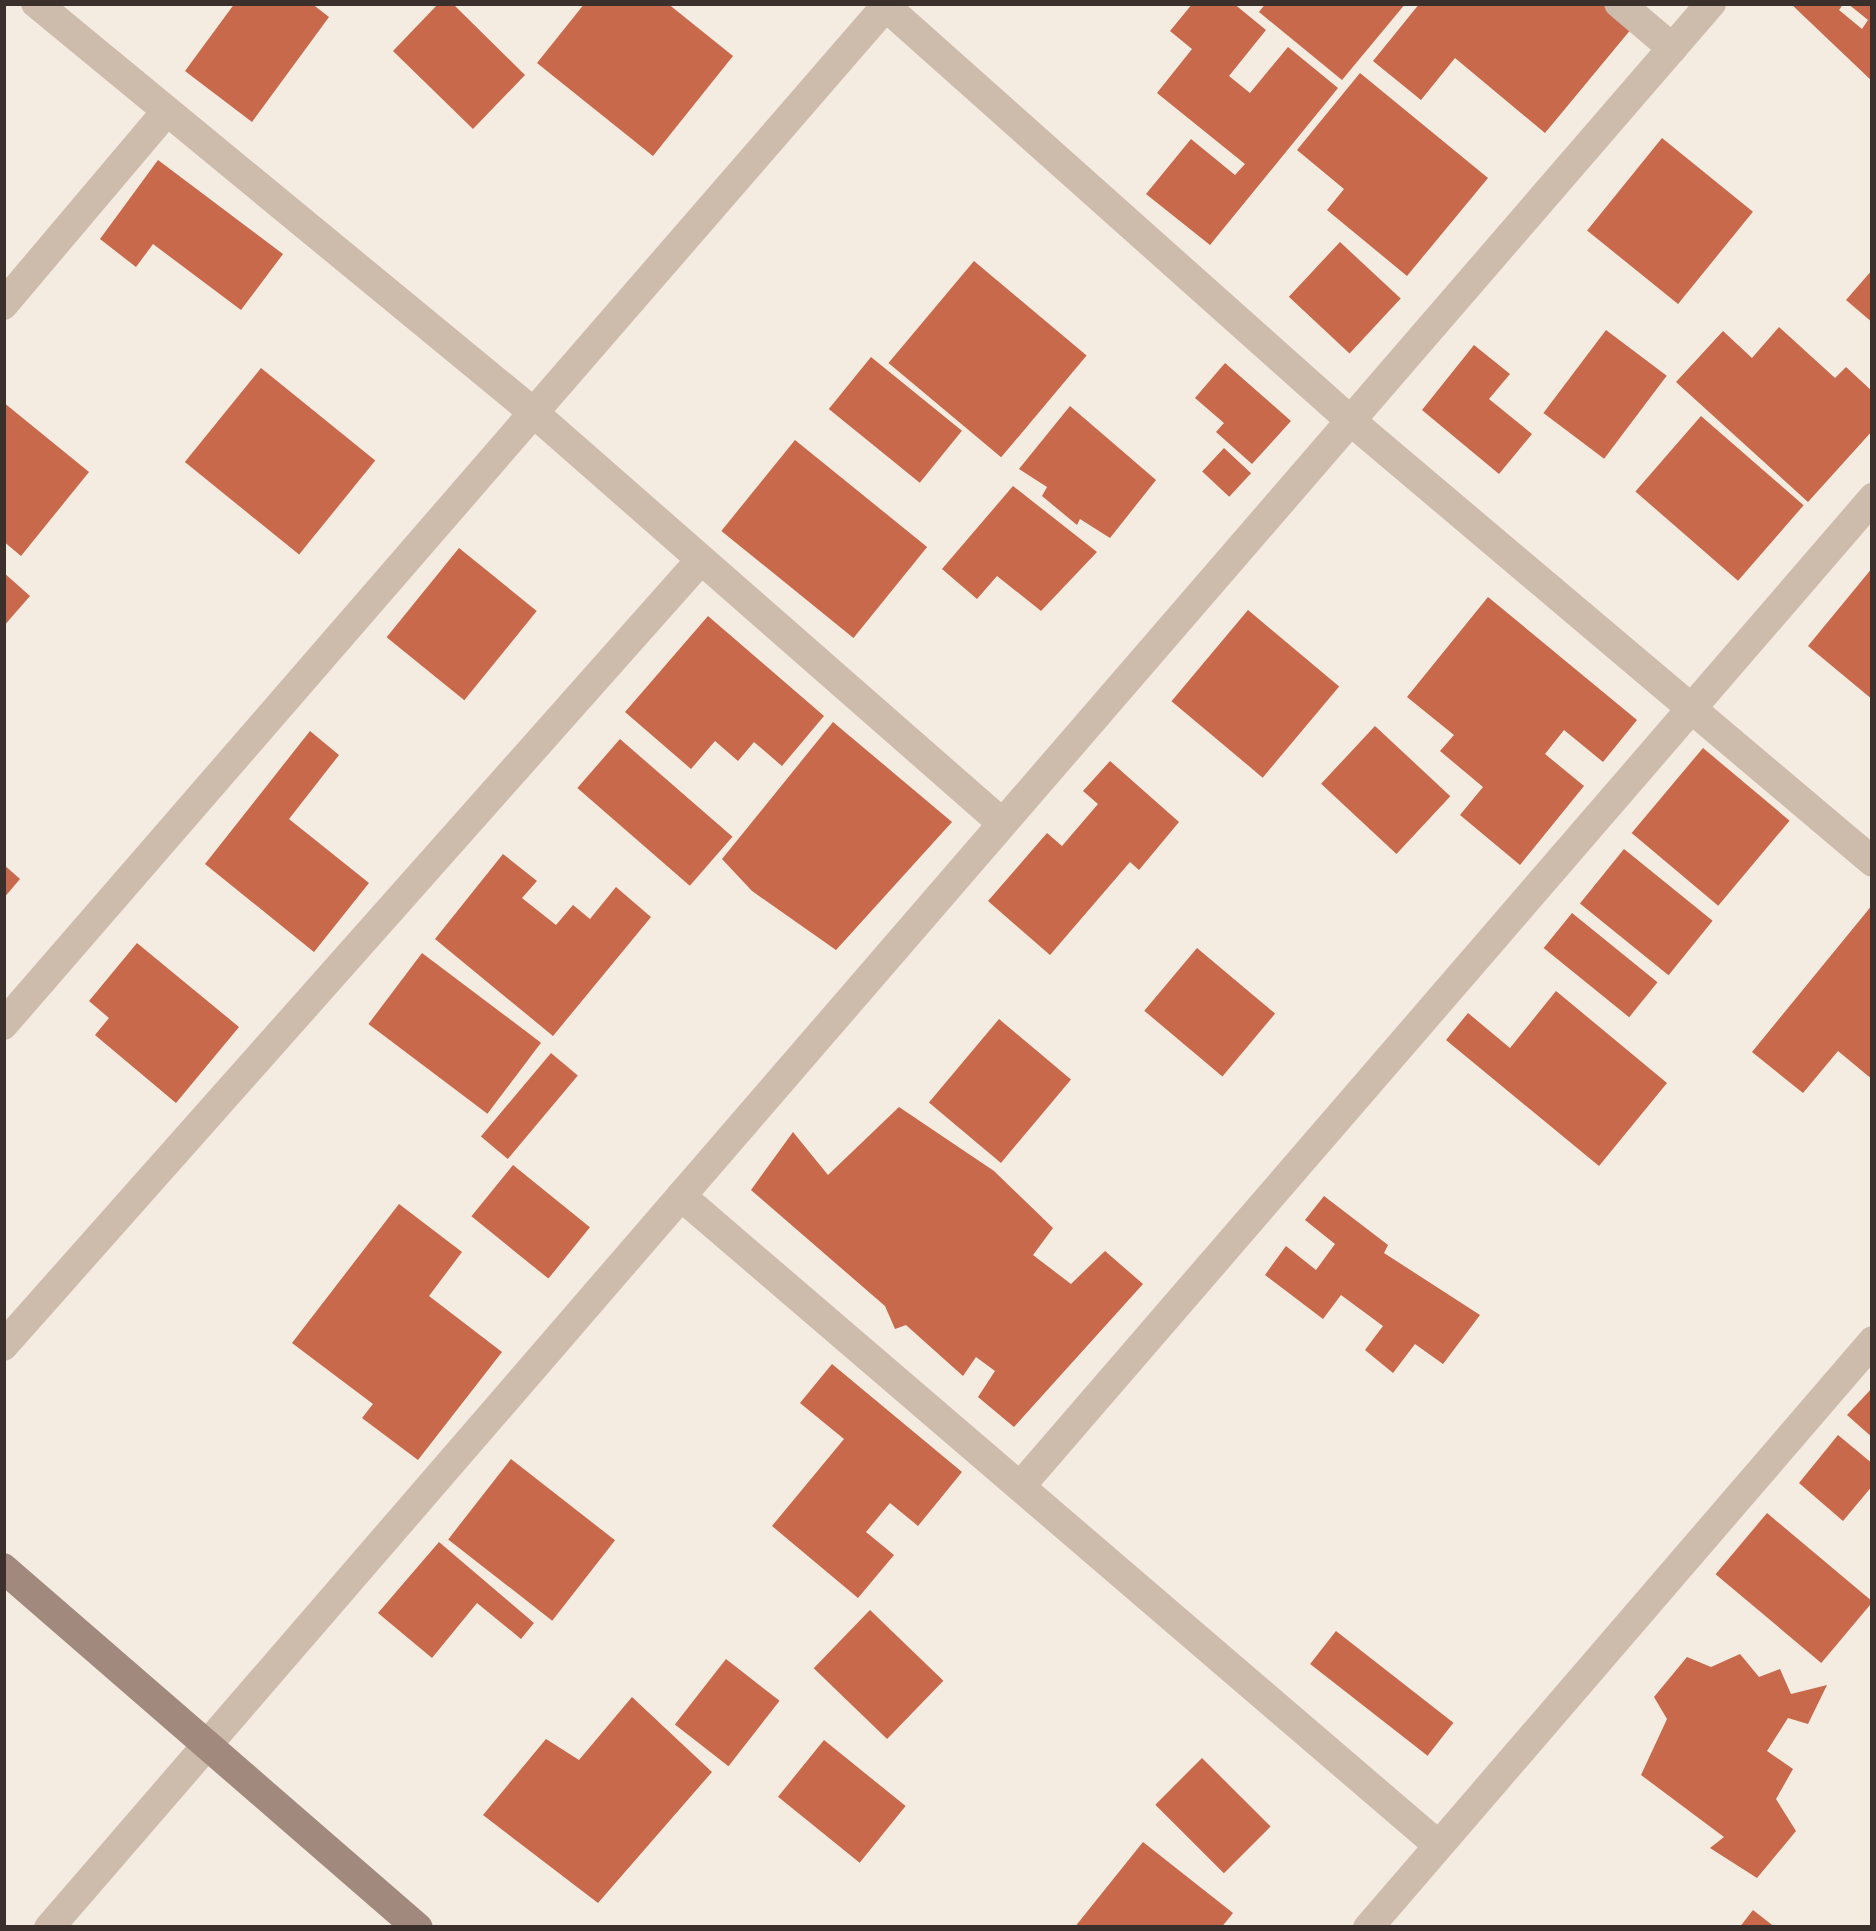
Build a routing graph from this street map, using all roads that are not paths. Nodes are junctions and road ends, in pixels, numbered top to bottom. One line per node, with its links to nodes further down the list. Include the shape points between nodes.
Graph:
1 (36, 3): 6 (street)
2 (1618, 3): 5 (street)
3 (1711, 3): 5 (street)
4 (884, 5): 8 (street); 9 (street)
5 (1672, 48): 9 (street)
6 (165, 113): 7 (street); 8 (street)
7 (3, 305)
8 (534, 413): 11 (street); 15 (street)
9 (1351, 421): 12 (street); 13 (street)
10 (1873, 498): 12 (street)
11 (698, 563): 13 (street); 18 (street)
12 (1694, 706): 14 (street); 19 (street)
13 (1002, 823): 16 (street)
14 (1873, 862)
15 (3, 1025)
16 (681, 1196): 19 (street); 21 (street)
17 (1873, 1341): 22 (street)
18 (3, 1346)
19 (1024, 1482): 22 (street)
20 (3, 1568): 21 (street)
21 (206, 1746): 23 (street); 24 (street)
22 (1438, 1845): 25 (street)
23 (49, 1928)
24 (418, 1928)
25 (1368, 1928)

